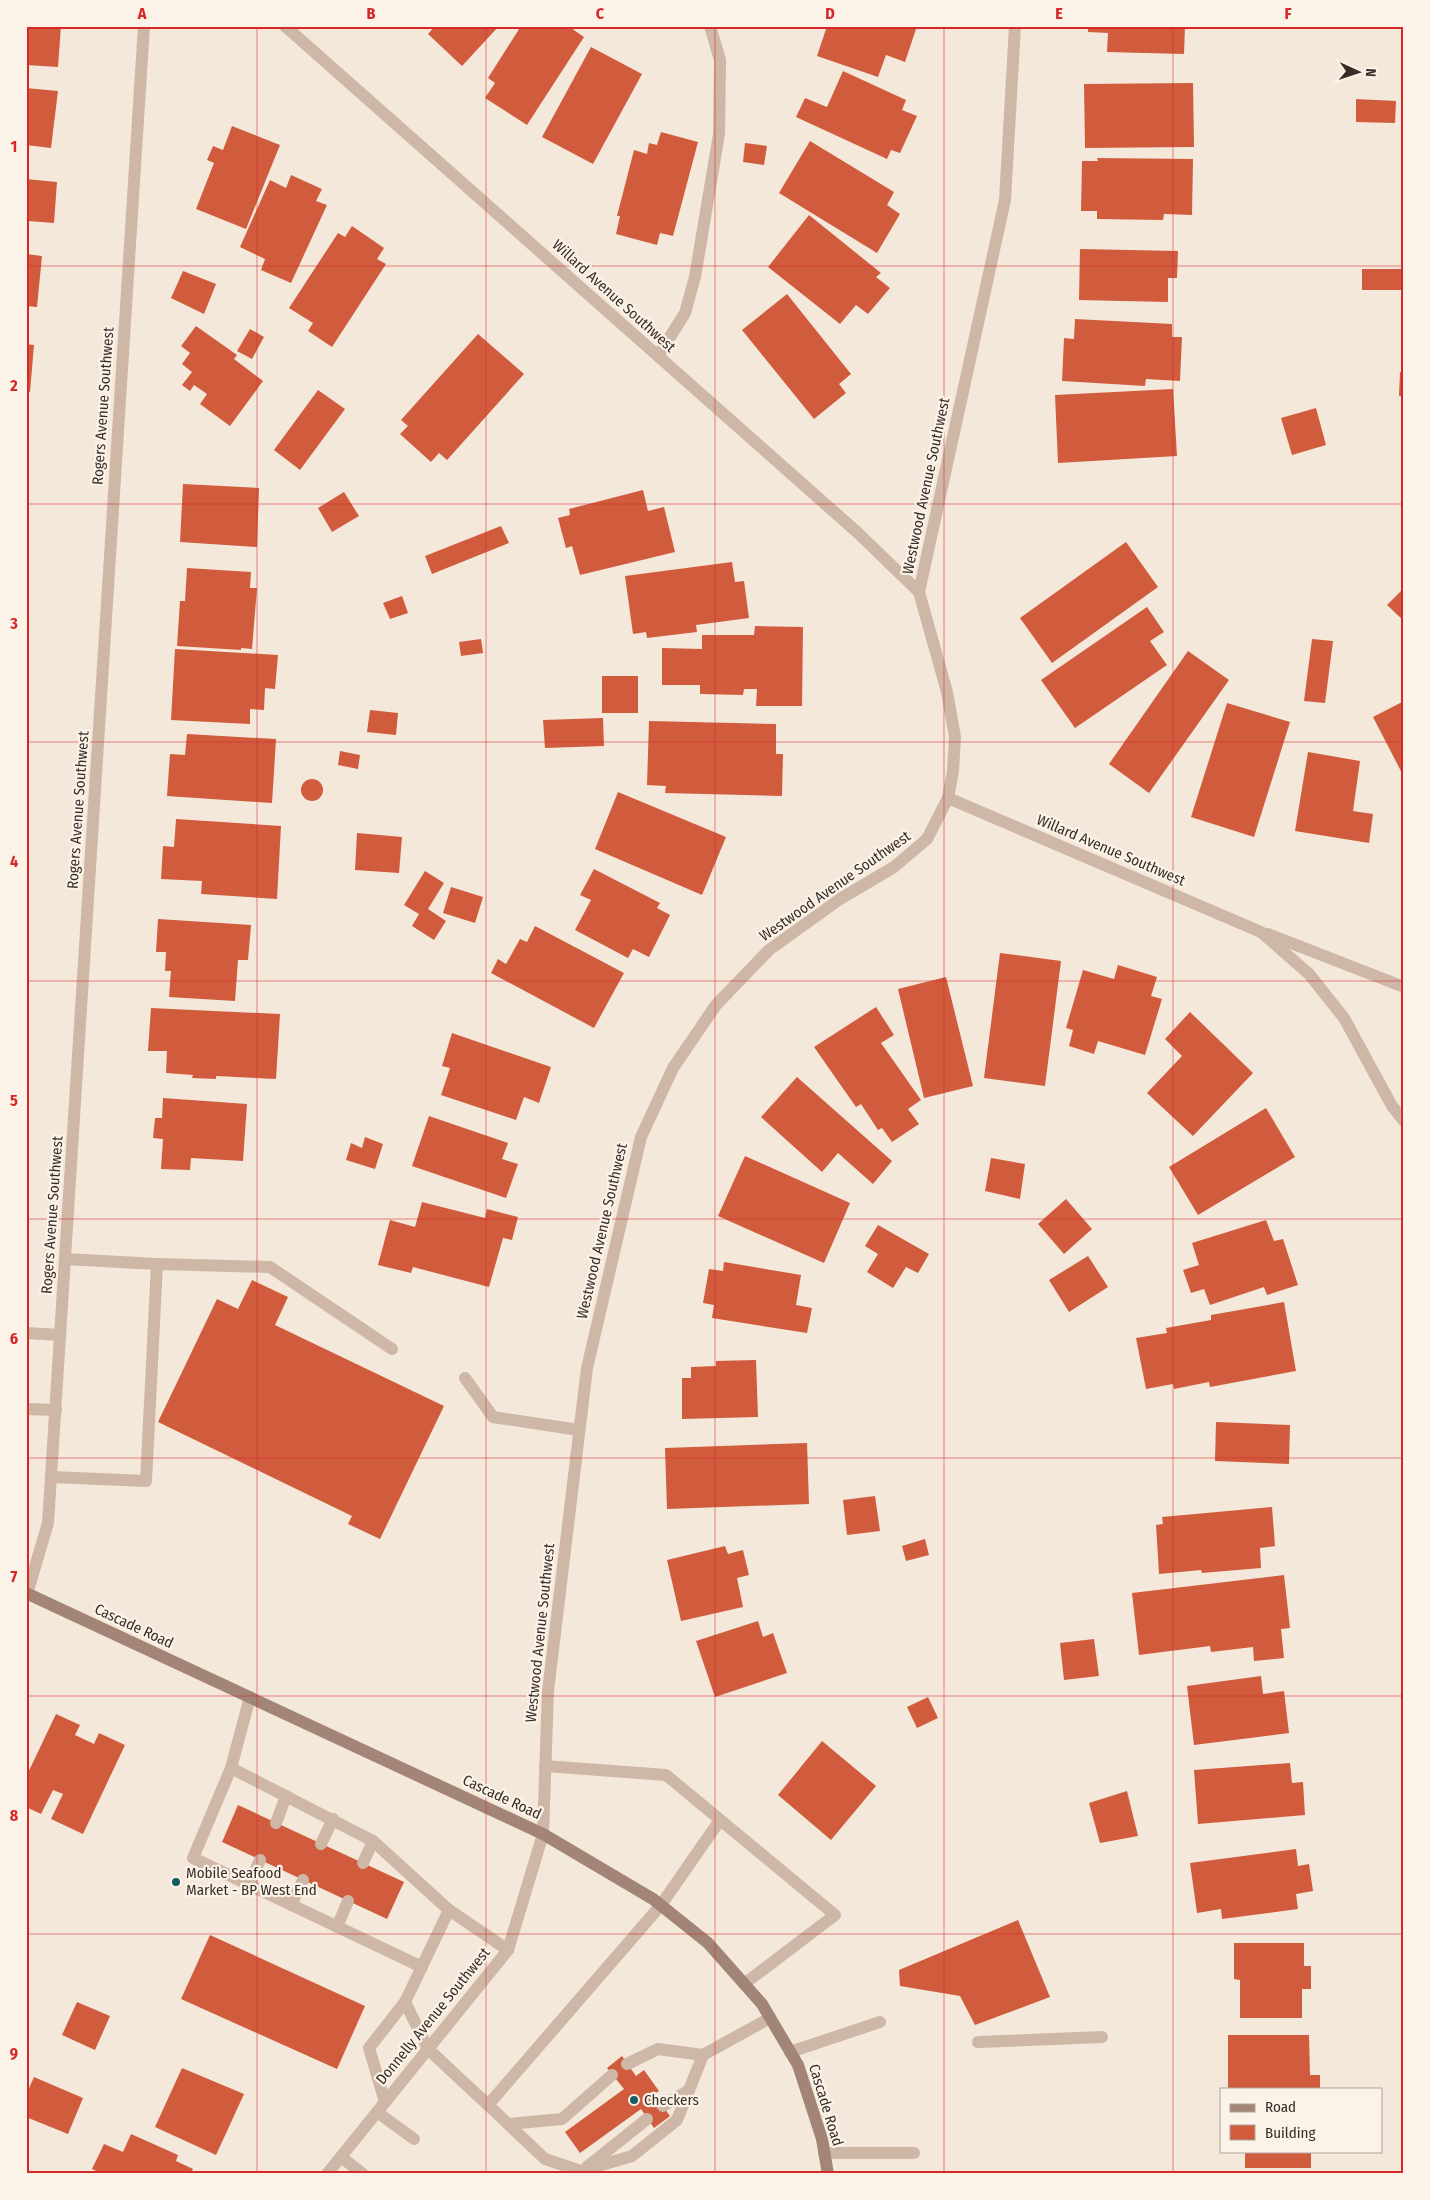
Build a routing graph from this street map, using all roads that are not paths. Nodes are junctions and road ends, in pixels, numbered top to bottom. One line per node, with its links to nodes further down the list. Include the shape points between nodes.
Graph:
1 (144, 26): 11 (street, Rogers Avenue Southwest)
2 (285, 26): 5 (street, Willard Avenue Southwest)
3 (710, 26): 5 (street, via 720,60 718,143 696,277 685,313)
4 (1015, 26): 6 (street, Westwood Avenue Southwest, via 1005,200)
5 (658, 356): 6 (street, Willard Avenue Southwest, via 858,533)
6 (919, 592): 7 (street, Westwood Avenue Southwest, via 947,692 955,737)
7 (948, 798): 8 (street, Willard Avenue Southwest); 19 (street, Westwood Avenue Southwest, via 927,840 894,867 840,899 769,950 716,1005 673,1068 641,1137 587,1368)
8 (1261, 932): 9 (street, Willard Avenue Southwest); 10 (street, Willard Avenue Southwest, via 1309,974 1344,1018 1392,1106)
9 (1404, 987)
10 (1404, 1121)
11 (65, 1260): 12 (street); 14 (street, Rogers Avenue Southwest)
12 (157, 1264): 15 (street, via 270,1267); 20 (street, via 146,1482)
13 (26, 1333): 14 (street)
14 (60, 1335): 18 (street, Rogers Avenue Southwest)
15 (392, 1349)
16 (466, 1378): 19 (street, via 493,1417)
17 (26, 1409): 18 (street)
18 (56, 1410): 20 (street, Rogers Avenue Southwest)
19 (579, 1430): 23 (street, Westwood Avenue Southwest, via 548,1691)
20 (52, 1476): 21 (street, Rogers Avenue Southwest, via 48,1523)
21 (27, 1594): 22 (main road, Cascade Road)
22 (250, 1698): 24 (street); 29 (main road, Cascade Road)
23 (545, 1766): 27 (street, via 666,1775); 29 (street, Westwood Avenue Southwest)
24 (231, 1768): 25 (street); 35 (street, via 193,1858)
25 (286, 1796): 26 (street); 28 (street)
26 (333, 1819): 30 (street); 31 (street)
27 (720, 1820): 38 (street); 43 (street, via 835,1915)
28 (276, 1823)
29 (543, 1834): 38 (main road, Cascade Road); 41 (street, Donnelly Avenue Southwest)
30 (373, 1841): 33 (street); 39 (street)
31 (321, 1844)
32 (260, 1860): 35 (street)
33 (363, 1864)
34 (303, 1880): 37 (street)
35 (249, 1885): 37 (street)
36 (348, 1901): 40 (street)
37 (291, 1905): 40 (street)
38 (660, 1905): 43 (main road, Cascade Road, via 708,1943); 55 (street)
39 (449, 1910): 41 (street); 42 (street)
40 (337, 1927): 42 (street)
41 (508, 1950): 49 (street, Donnelly Avenue Southwest)
42 (422, 1967): 44 (street)
43 (744, 1984): 45 (main road, Cascade Road)
44 (405, 2002): 49 (street); 57 (street, via 369,2048)
45 (770, 2018): 50 (main road, Cascade Road); 51 (street)
46 (880, 2022): 50 (street)
47 (1102, 2037): 48 (street)
48 (978, 2042)
49 (428, 2049): 55 (street); 57 (street, Donnelly Avenue Southwest)
50 (790, 2052): 61 (main road, Cascade Road, via 798,2065)
51 (703, 2056): 52 (street, via 658,2050); 54 (street)
52 (627, 2064)
53 (612, 2075): 59 (street, via 562,2119)
54 (689, 2090): 56 (street); 64 (street, via 677,2120 632,2156)
55 (488, 2106): 59 (street)
56 (663, 2106)
57 (381, 2107): 60 (street); 63 (street, Donnelly Avenue Southwest)
58 (648, 2119): 64 (street)
59 (508, 2124): 64 (street, via 545,2160)
60 (414, 2139)
61 (824, 2153): 62 (street); 67 (main road, Cascade Road)
62 (914, 2153)
63 (341, 2156): 65 (street, Donnelly Avenue Southwest); 66 (street)
64 (581, 2171)
65 (327, 2174)
66 (363, 2174)
67 (828, 2174)

